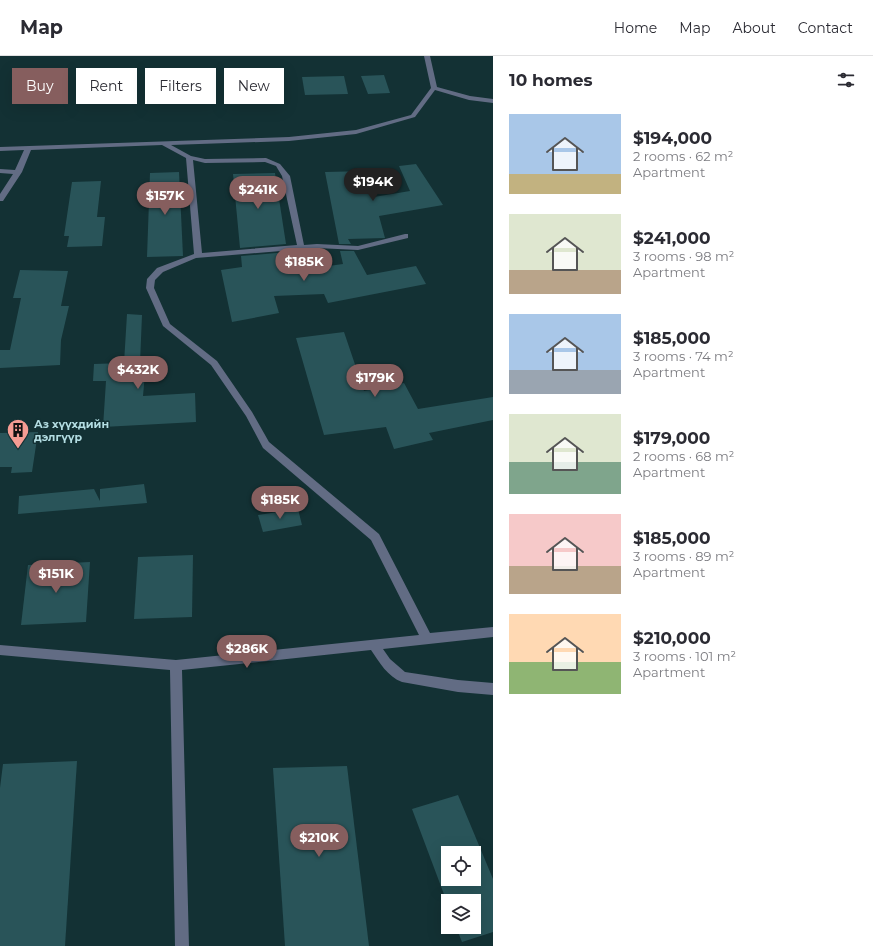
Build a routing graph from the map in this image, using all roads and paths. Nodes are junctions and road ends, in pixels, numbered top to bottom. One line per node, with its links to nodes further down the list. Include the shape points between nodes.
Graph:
1 (427, 56): 2 (street)
2 (434, 88): 3 (street, via 469,98); 4 (street, via 412,116 356,132 289,139)
3 (493, 101)
4 (162, 144): 5 (street); 7 (street)
5 (28, 148): 6 (street); 9 (street)
6 (0, 149)
7 (189, 157): 12 (street, via 205,161 266,160 278,165 286,176); 13 (street)
8 (0, 171): 9 (street)
9 (18, 172): 10 (street)
10 (0, 199)
11 (405, 236): 12 (street, via 358,248)
12 (301, 248): 13 (street)
13 (198, 256): 15 (street, via 160,270 151,279 150,288 167,326 214,363 249,414 266,445 375,537)
14 (493, 632): 15 (street)
15 (427, 638): 16 (street)
16 (374, 644): 18 (street); 19 (street, via 386,663 402,677)
17 (0, 650): 18 (street)
18 (176, 665): 20 (street)
19 (493, 689)
20 (182, 946)

